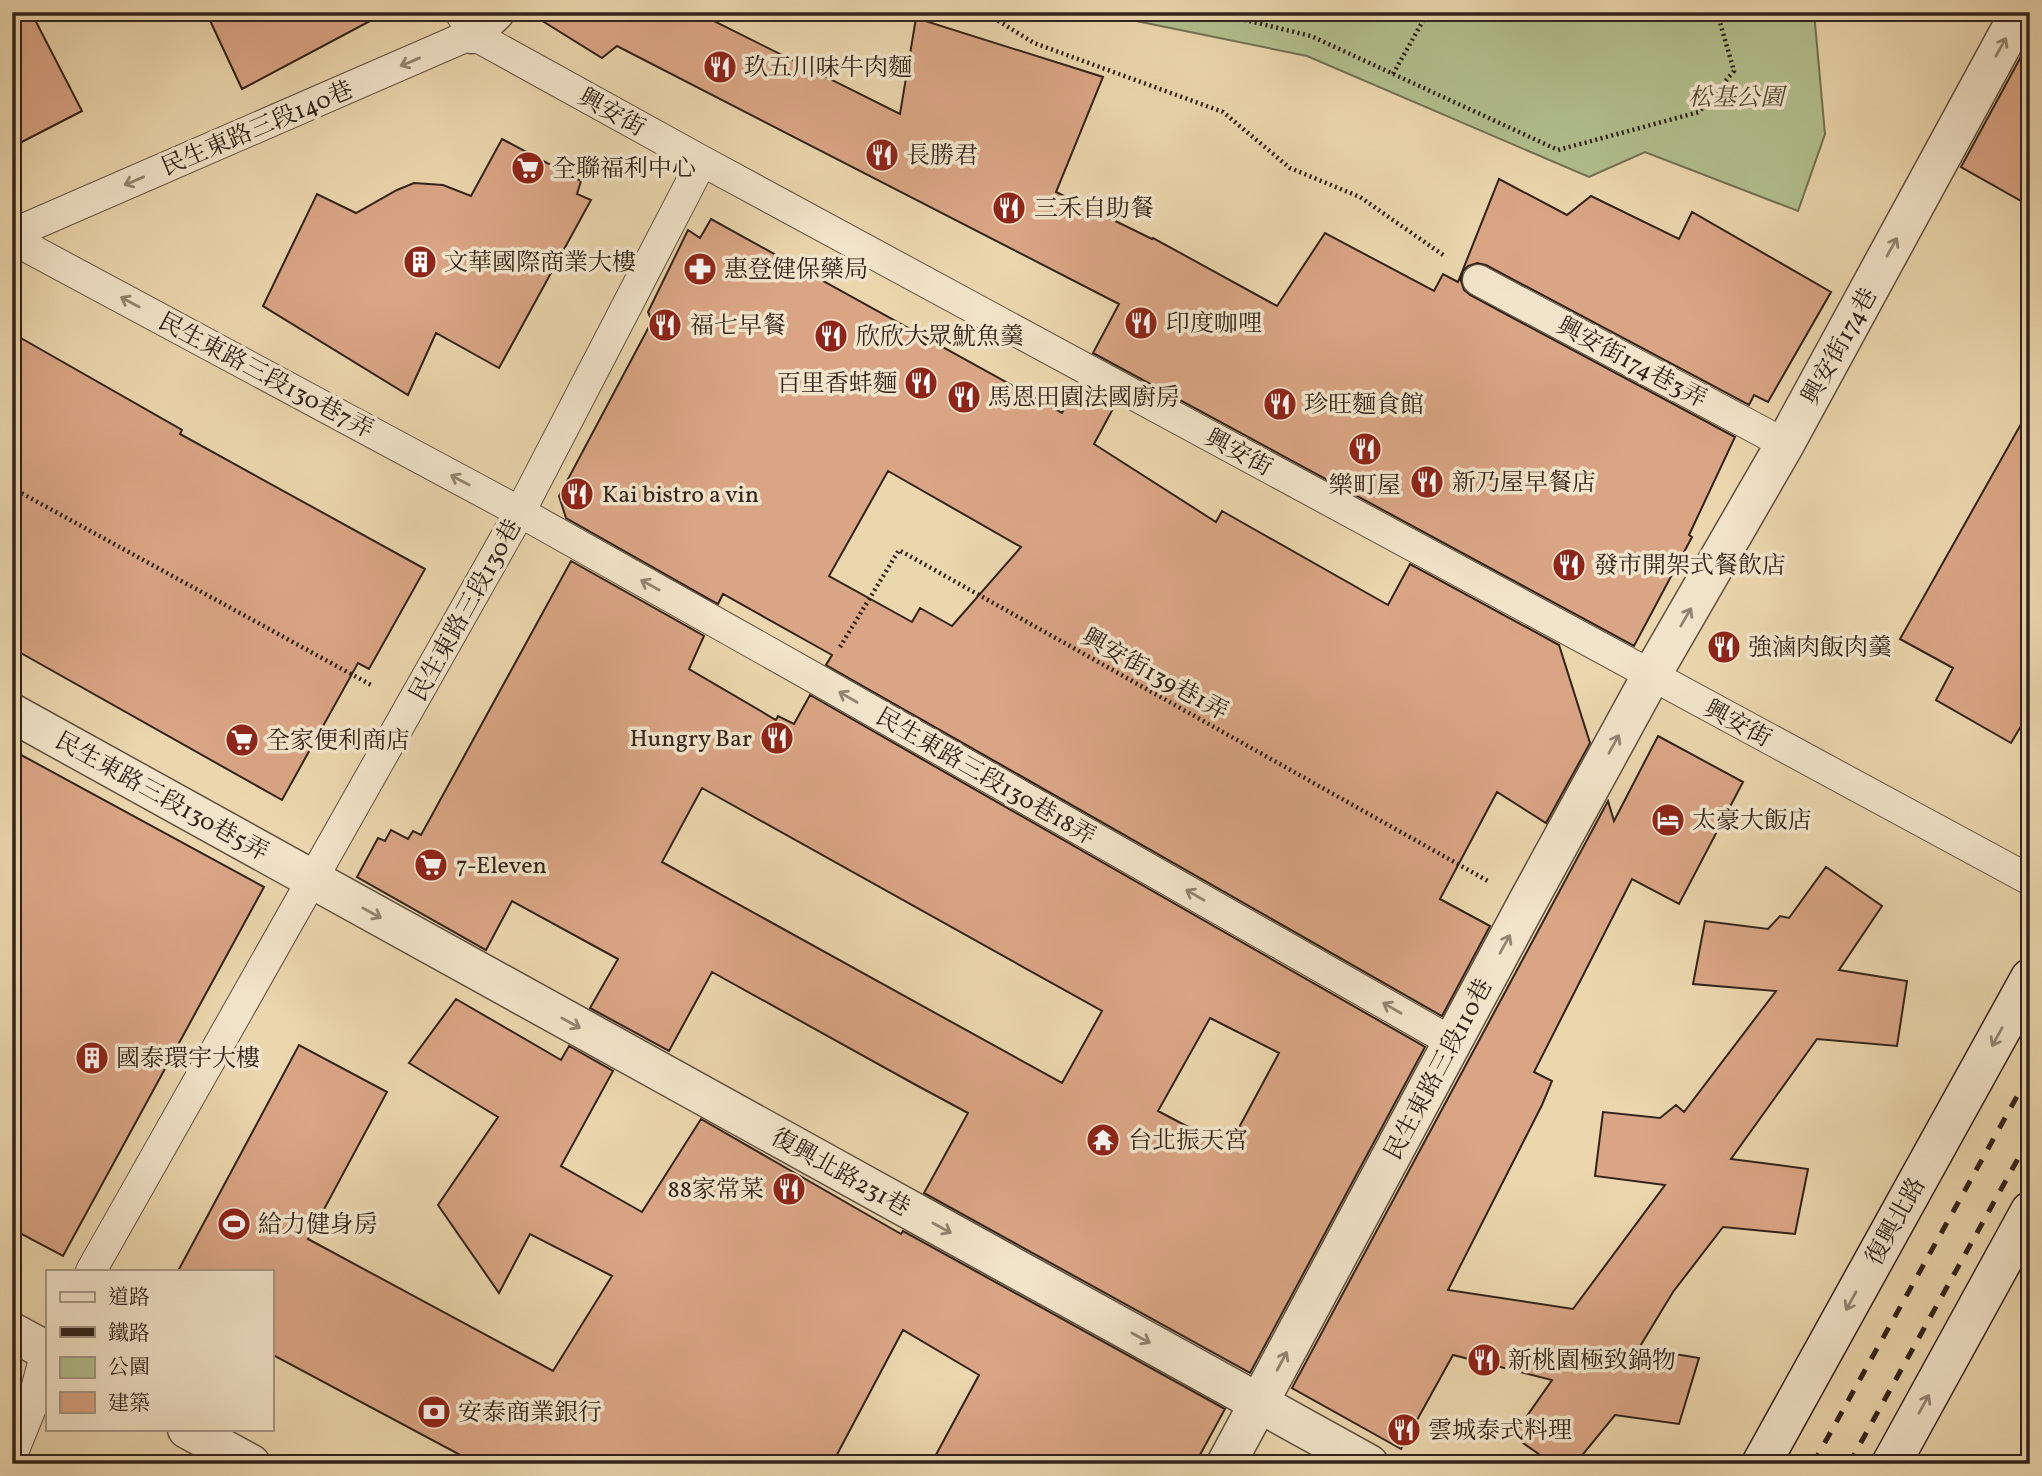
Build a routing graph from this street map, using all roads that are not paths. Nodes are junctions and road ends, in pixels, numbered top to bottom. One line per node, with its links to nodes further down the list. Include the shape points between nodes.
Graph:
1 (2020, 12): 6 (street, 興安街174巷, one-way to 1)
2 (476, 20): 3 (lane, 興安街); 4 (lane, 民生東路三段140巷, one-way to 4)
3 (702, 161): 7 (lane, 民生東路三段130巷); 8 (lane, 興安街)
4 (12, 236): 7 (lane, 民生東路三段130巷7弄, one-way to 4)
5 (1478, 280): 6 (lane, 興安街174巷3弄)
6 (1785, 444): 8 (street, 興安街174巷, one-way to 6)
7 (520, 512): 10 (lane, 民生東路三段130巷); 13 (lane, 民生東路三段130巷18弄, one-way to 7)
8 (1651, 676): 11 (lane, 興安街); 13 (street, 民生東路三段110巷, one-way to 8)
9 (12, 713): 10 (street, 民生東路三段130巷5弄)
10 (313, 880): 15 (lane, 民生東路三段130巷); 19 (street, 復興北路231巷, one-way to 19)
11 (2030, 880)
12 (2030, 978): 25 (street, 復興北路, one-way to 25)
13 (1452, 1042): 19 (street, 民生東路三段110巷, one-way to 13)
14 (2030, 1211): 26 (street, one-way to 14)
15 (92, 1270)
16 (12, 1332): 17 (street)
17 (46, 1349)
18 (46, 1354): 21 (lane)
19 (1259, 1404): 23 (street, 民生東路三段110巷); 24 (street, 復興北路231巷)
20 (189, 1430): 22 (street)
21 (12, 1455)
22 (251, 1464)
23 (1226, 1464)
24 (1369, 1464)
25 (1760, 1464)
26 (1891, 1464)

